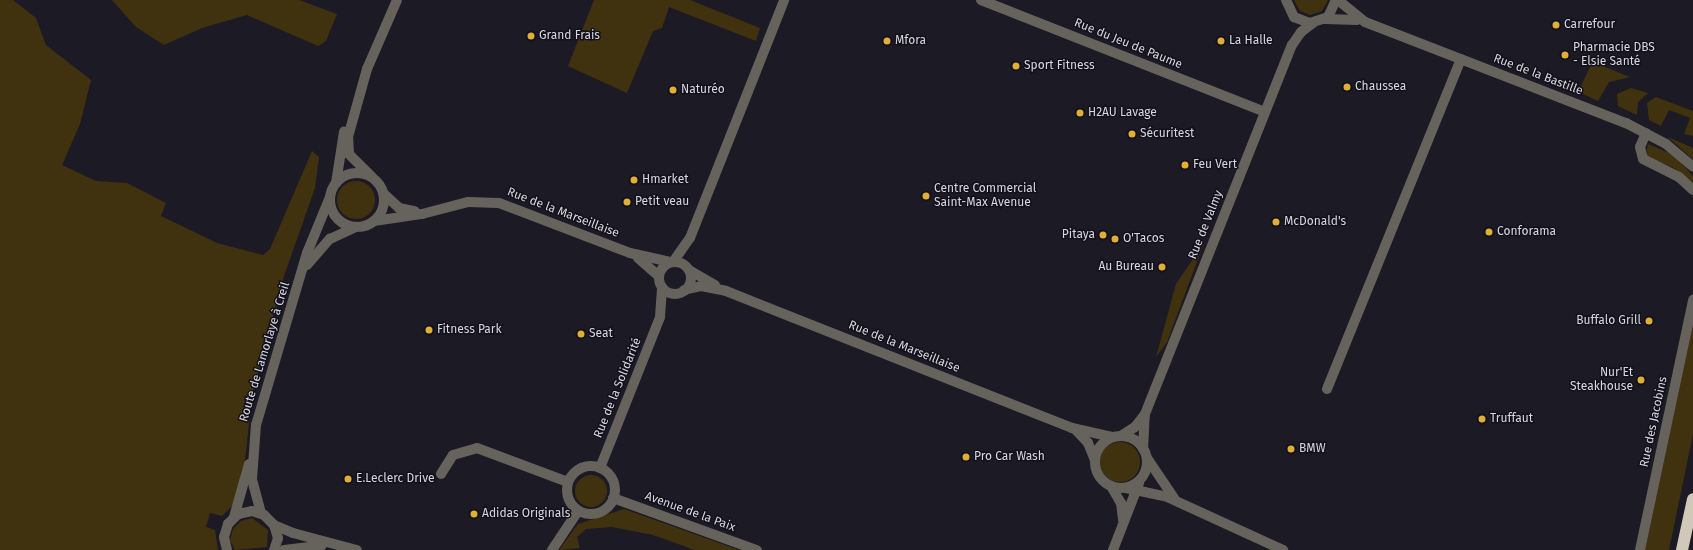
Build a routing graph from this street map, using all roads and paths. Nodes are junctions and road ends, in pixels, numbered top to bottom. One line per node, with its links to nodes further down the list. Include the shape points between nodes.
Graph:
1 (397, 0): 13 (street)
2 (784, 0): 24 (street)
3 (980, 0): 12 (street, Rue du Jeu de Paume)
4 (1337, 0): 7 (street); 8 (street, Rue de la Bastille)
5 (1285, 1): 6 (street)
6 (1294, 17): 9 (street); 10 (street, Rue de Valmy)
7 (1325, 19): 8 (street, Rue de la Bastille, via 1338,17); 9 (street, Rue de la Bastille)
8 (1365, 22): 11 (street, Rue de la Bastille)
9 (1313, 23): 10 (street, Rue de Valmy, via 1301,32)
10 (1292, 45): 12 (street, Rue de Valmy)
11 (1461, 59): 14 (street, Rue de la Bastille); 35 (street)
12 (1265, 112): 36 (street, Rue de Valmy)
13 (352, 116): 16 (street, via 348,151); 17 (street, via 341,142)
14 (1646, 133): 15 (street, Rue de la Bastille); 18 (street, via 1640,147 1643,159 1679,177)
15 (1693, 167)
16 (372, 177): 17 (street, via 353,173); 19 (street)
17 (336, 183): 20 (street)
18 (1693, 190)
19 (383, 194): 21 (street, Rue de la Marseillaise, via 402,210); 22 (street, via 382,210)
20 (330, 197): 23 (street, via 335,216); 29 (street, Route de Lamorlaye à Creil)
21 (439, 210): 22 (street, Rue de la Marseillaise); 25 (street, Rue de la Marseillaise, via 468,202 499,203)
22 (374, 221): 23 (street)
23 (356, 227): 29 (street, Route de Lamorlaye à Creil, via 321,248)
24 (690, 238): 26 (street); 27 (street)
25 (630, 253): 26 (street, Rue de la Marseillaise); 28 (street, Rue de la Marseillaise, via 650,265)
26 (672, 262): 27 (street); 28 (street, via 663,268)
27 (688, 269): 31 (street, via 690,280); 32 (street, Rue de la Marseillaise)
28 (659, 276): 30 (street)
29 (300, 280): 40 (street, Route de Lamorlaye à Creil, via 260,405)
30 (662, 287): 31 (street); 34 (street, Rue de la Solidarité)
31 (682, 291): 32 (street, Rue de la Marseillaise, via 701,286); 34 (street, Rue de la Solidarité)
32 (726, 291): 37 (street, Rue de la Marseillaise)
33 (1693, 300): 64 (street, Rue des Jacobins)
34 (660, 317): 42 (street, Rue de la Solidarité)
35 (1327, 390)
36 (1145, 414): 38 (street, Rue de Valmy, via 1135,427); 39 (street, Rue de Valmy)
37 (1072, 428): 38 (street, Rue de la Marseillaise); 41 (street, Rue de la Marseillaise, via 1085,439)
38 (1117, 437): 39 (street, via 1133,439); 41 (street, via 1100,446)
39 (1145, 453): 46 (street, via 1141,479); 49 (street, via 1164,487)
40 (251, 455): 51 (street, Route de Lamorlaye à Creil, via 254,491); 52 (street, Route de Lamorlaye à Creil)
41 (1095, 460): 45 (street, via 1098,476)
42 (600, 468): 44 (street, via 581,468); 47 (street, via 612,479)
43 (441, 474): 44 (street, via 453,455 477,448)
44 (568, 482): 50 (street, via 568,498)
45 (1111, 486): 46 (street); 54 (street, via 1121,503)
46 (1131, 488): 49 (street); 54 (street)
47 (613, 498): 50 (street, via 598,513); 61 (street, Avenue de la Paix)
48 (1693, 499): 65 (highway)
49 (1179, 501): 63 (street)
50 (578, 511): 60 (street)
51 (261, 513): 52 (street, via 247,511); 53 (street)
52 (234, 516): 56 (street, Route de Lamorlaye à Creil, via 224,533)
53 (274, 525): 55 (street); 57 (street, via 278,538)
54 (1122, 526): 62 (street)
55 (336, 546): 58 (street); 59 (street)
56 (227, 550)
57 (274, 550)
58 (284, 550)
59 (357, 550)
60 (552, 550)
61 (758, 550)
62 (1113, 550)
63 (1283, 550)
64 (1640, 550)
65 (1682, 550)

